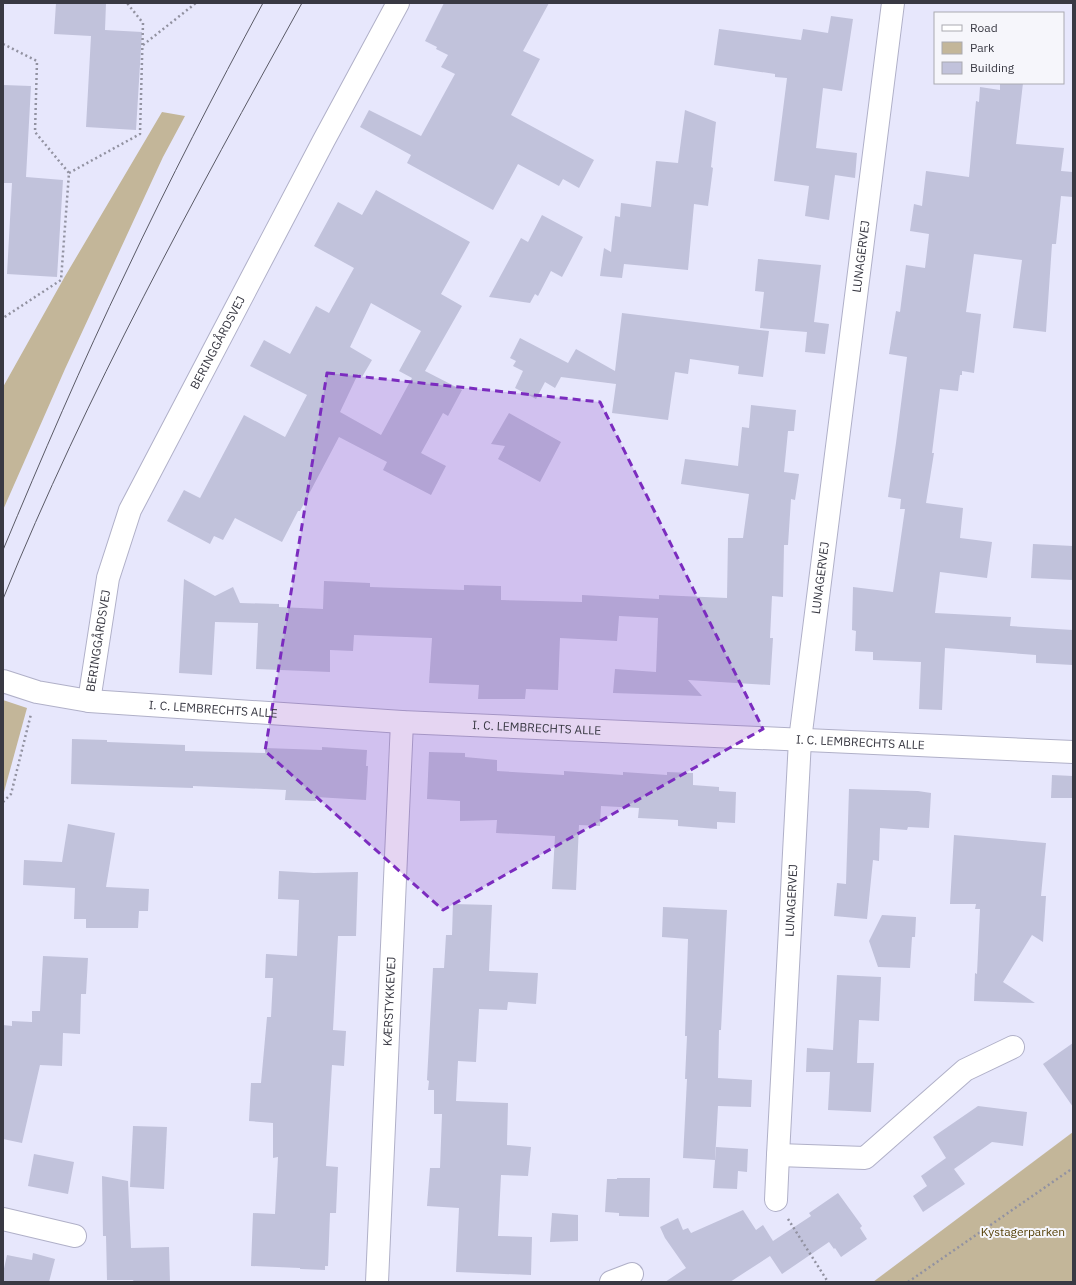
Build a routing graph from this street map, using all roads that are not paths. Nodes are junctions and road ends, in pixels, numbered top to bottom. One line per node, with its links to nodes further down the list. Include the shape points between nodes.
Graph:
1 (398, 3): 4 (street, BERINGGÅRDSVEJ, via 130,510 108,578)
2 (893, 3): 6 (street, LUNAGERVEJ)
3 (3, 681): 4 (street, I. C. LEMBRECHTS ALLE, via 37,692)
4 (88, 701): 5 (street, I. C. LEMBRECHTS ALLE)
5 (402, 722): 6 (street, I. C. LEMBRECHTS ALLE); 14 (street, KÆRSTYKKEVEJ)
6 (800, 740): 7 (street, I. C. LEMBRECHTS ALLE); 9 (street, LUNAGERVEJ)
7 (1073, 752)
8 (1012, 1047): 9 (street, via 965,1070 865,1158)
9 (778, 1155): 10 (street, LUNAGERVEJ)
10 (776, 1200)
11 (3, 1219): 12 (street)
12 (75, 1236)
13 (632, 1274): 15 (street)
14 (377, 1282)
15 (611, 1282)

